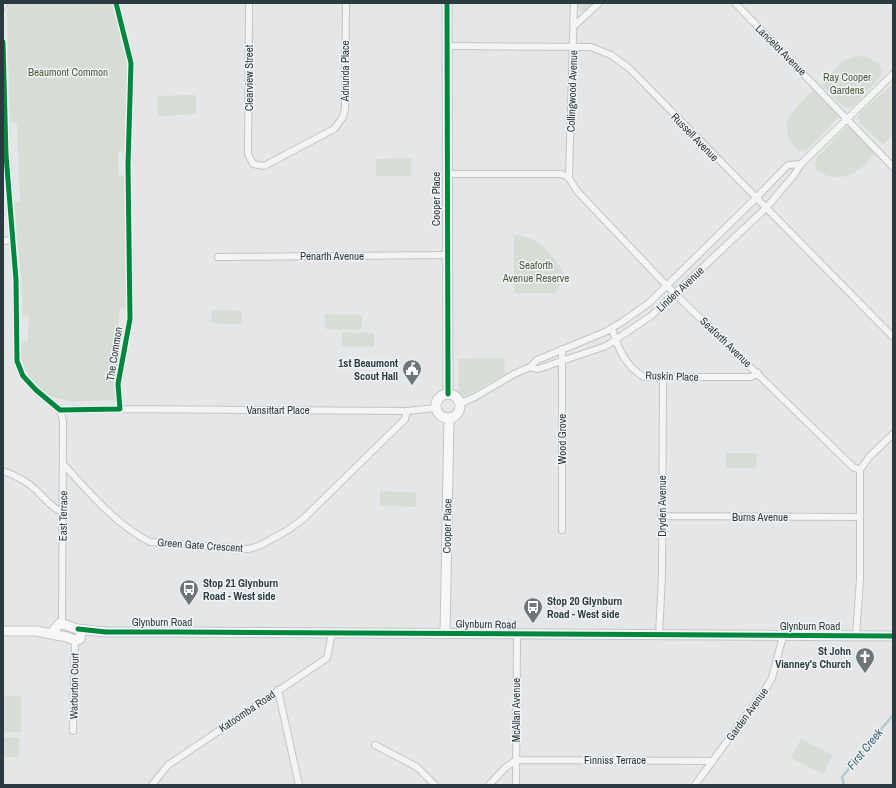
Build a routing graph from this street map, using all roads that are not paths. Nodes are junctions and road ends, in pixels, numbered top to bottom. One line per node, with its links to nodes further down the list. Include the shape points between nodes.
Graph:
1 (4, 3): 9 (street)
2 (116, 3): 40 (street, The Common, via 131,63 128,165 130,318 118,384)
3 (249, 3): 16 (street, Clearview Street)
4 (346, 3): 16 (street, Adnunda Place, via 343,117 334,129 264,166 253,164)
5 (447, 3): 12 (street, Cooper Place)
6 (574, 3): 10 (street, Collingwood Avenue)
7 (599, 3): 10 (street)
8 (735, 3): 15 (street, Lancelot Avenue)
9 (3, 6)
10 (574, 26): 13 (street, Collingwood Avenue)
11 (3, 42): 23 (street, via 6,155)
12 (448, 46): 13 (street, Russell Avenue); 19 (street, Cooper Place)
13 (574, 47): 20 (street, Collingwood Avenue); 21 (street, Russell Avenue, via 591,47 611,55 630,69)
14 (893, 74): 15 (street, Linden Avenue)
15 (848, 119): 17 (street, Linden Avenue); 18 (street, Lancelot Avenue)
16 (248, 154)
17 (801, 164): 21 (street, Linden Avenue, via 788,165); 22 (street, Linden Avenue)
18 (893, 167)
19 (446, 174): 20 (street, via 562,174); 25 (street, Cooper Place)
20 (570, 178): 27 (street, Seaforth Avenue, via 577,191)
21 (756, 198): 22 (street, Russell Avenue); 27 (street, Linden Avenue)
22 (766, 208): 28 (street, Linden Avenue); 30 (street, Russell Avenue)
23 (13, 238): 24 (street); 41 (street, via 17,361 23,376)
24 (3, 242)
25 (446, 255): 26 (street, Penarth Avenue); 37 (street, Cooper Place)
26 (218, 257)
27 (666, 285): 28 (street, Seaforth Avenue); 29 (street, Linden Avenue)
28 (676, 294): 31 (street, Linden Avenue); 35 (street, Seaforth Avenue)
29 (612, 329): 31 (street, Ruskin Place); 32 (street, Linden Avenue)
30 (893, 337)
31 (616, 341): 33 (street, Linden Avenue); 36 (street, Ruskin Place, via 633,370 644,376)
32 (562, 349): 33 (street, Wood Grove); 34 (street, Linden Avenue, via 537,360)
33 (563, 361): 34 (street, Linden Avenue, via 538,369); 51 (street, Wood Grove)
34 (530, 367): 38 (street, Linden Avenue)
35 (758, 373): 36 (street, Ruskin Place, via 751,377); 46 (street, Seaforth Avenue, via 853,467)
36 (663, 377): 49 (street, Dryden Avenue)
37 (448, 394): 38 (street, via 455,397); 39 (street, via 438,398)
38 (460, 404): 43 (street, via 458,412)
39 (436, 408): 42 (street, Vansittart Place); 43 (street, via 440,416)
40 (120, 409): 41 (street); 42 (street, Vansittart Place)
41 (60, 410): 45 (street, East Terrace, via 63,421)
42 (407, 411): 45 (street, Green Gate Crescent, via 405,419 303,519 271,540 248,549 150,542 140,537 105,508)
43 (449, 418): 55 (street, Cooper Place)
44 (893, 434): 46 (street, via 869,457)
45 (64, 465): 48 (street, East Terrace)
46 (860, 470): 50 (street)
47 (3, 471): 48 (street, via 35,489 48,503)
48 (62, 512): 52 (street, East Terrace)
49 (661, 516): 50 (street, Burns Avenue); 57 (street, Dryden Avenue)
50 (859, 517): 60 (street, via 860,578)
51 (562, 530)
52 (58, 628): 53 (street); 58 (street, via 67,636); 58 (street, via 68,627)
53 (3, 631)
54 (332, 633): 55 (street, Glynburn Road); 58 (street, Glynburn Road, via 106,632); 62 (street, Katoomba Road, via 327,658)
55 (445, 634): 56 (street, Glynburn Road)
56 (517, 635): 57 (street, Glynburn Road); 65 (street, McAllan Avenue)
57 (659, 635): 59 (street, Glynburn Road)
58 (78, 636): 63 (street, Warburton Court)
59 (783, 636): 60 (street, Glynburn Road); 66 (street, Garden Avenue, via 773,674 766,688)
60 (856, 636): 61 (street, Glynburn Road)
61 (893, 636)
62 (278, 690): 67 (street, Katoomba Road, via 168,765); 68 (street)
63 (73, 731)
64 (375, 745): 69 (street, via 417,767)
65 (516, 760): 66 (street, Finniss Terrace); 70 (street, via 504,768); 71 (street, McAllan Avenue)
66 (713, 761): 72 (street, Garden Avenue)
67 (152, 785)
68 (299, 785)
69 (435, 785)
70 (489, 785)
71 (516, 785)
72 (695, 785)

